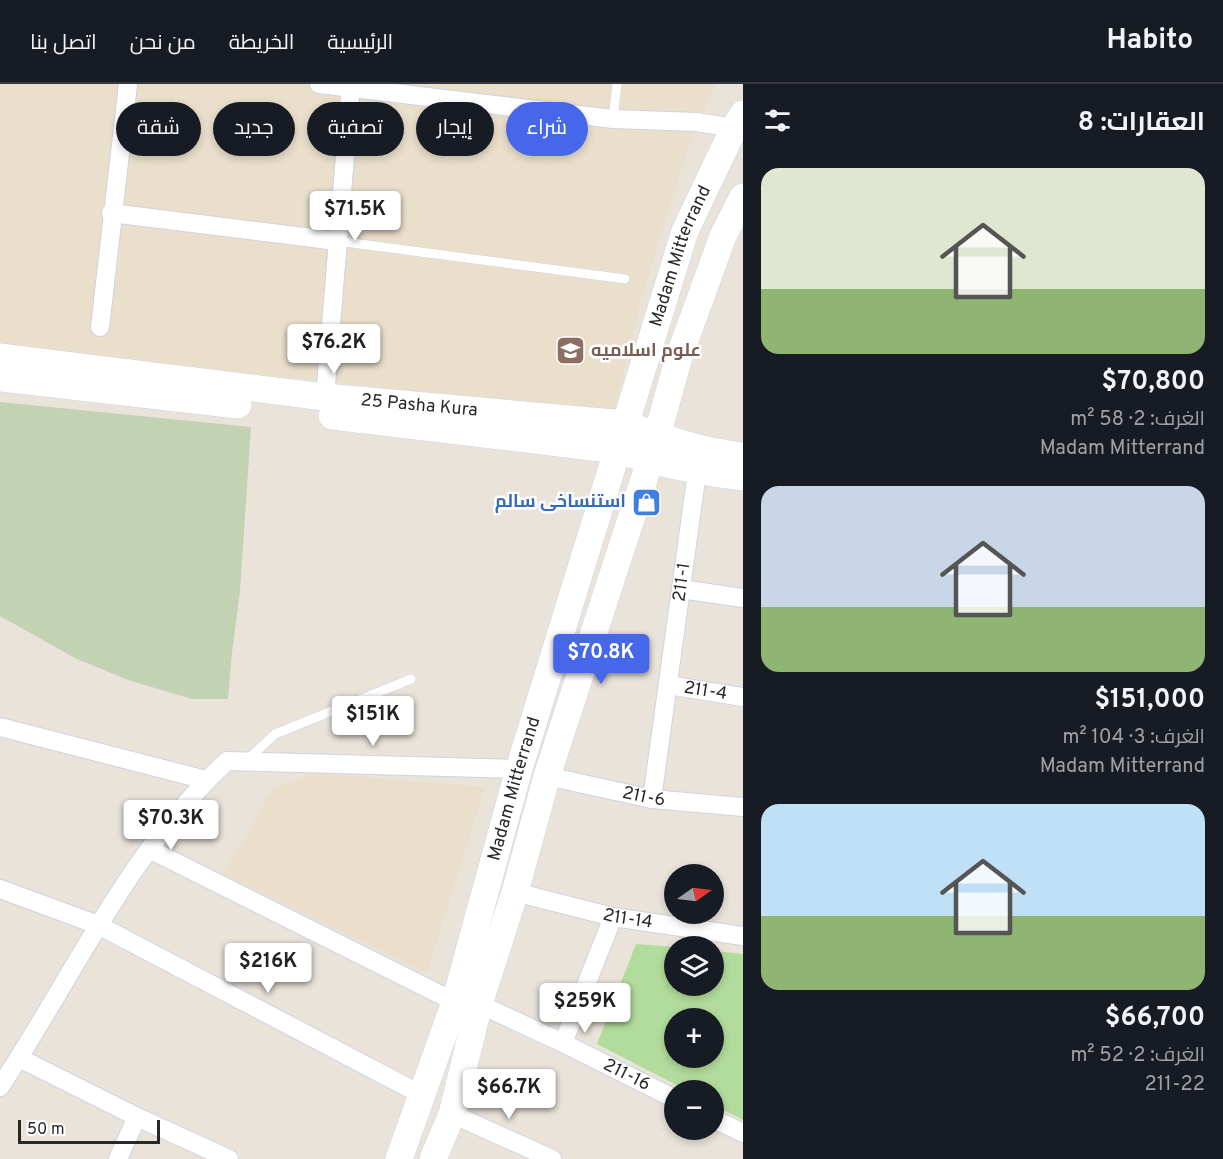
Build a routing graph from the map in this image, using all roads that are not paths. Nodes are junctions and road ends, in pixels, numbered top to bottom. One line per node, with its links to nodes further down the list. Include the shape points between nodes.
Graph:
1 (128, 84): 8 (street)
2 (319, 84): 4 (street)
3 (616, 84): 5 (lane)
4 (351, 86): 5 (street); 9 (street)
5 (613, 119): 6 (street)
6 (738, 121): 15 (main road, Madam Mitterrand, via 685,231)
7 (743, 197): 16 (main road, Madam Mitterrand, via 723,236 683,346)
8 (111, 213): 9 (street); 11 (street)
9 (337, 241): 10 (lane); 14 (street)
10 (625, 279)
11 (100, 327)
12 (0, 357): 14 (main road, 25 Pasha Kura)
13 (0, 378): 17 (main road, 25 Pasha Kura)
14 (325, 397): 15 (main road, 25 Pasha Kura)
15 (625, 424): 16 (main road, 25 Pasha Kura); 17 (main road, Madam Mitterrand)
16 (654, 448): 17 (main road, 25 Pasha Kura); 18 (main road); 19 (main road); 29 (main road, Madam Mitterrand)
17 (617, 450): 28 (main road, Madam Mitterrand)
18 (743, 456)
19 (697, 472): 20 (main road); 21 (street, 211-1)
20 (743, 477)
21 (681, 589): 22 (street); 24 (street, 211-1)
22 (743, 598)
23 (411, 679): 27 (lane, via 275,734)
24 (668, 685): 25 (street, 211-4); 31 (street, 211-1)
25 (743, 697)
26 (0, 727): 30 (street)
27 (236, 761): 28 (street); 30 (street)
28 (519, 769): 39 (main road, Madam Mitterrand)
29 (547, 776): 31 (street, 211-6); 35 (main road, Madam Mitterrand)
30 (206, 780): 33 (street)
31 (652, 800): 32 (street, 211-6)
32 (743, 807)
33 (149, 849): 37 (street); 39 (street, 211-16)
34 (0, 889): 37 (street)
35 (515, 892): 36 (street, 211-14); 39 (main road, Madam Mitterrand)
36 (614, 917): 38 (street, 211-14); 40 (street)
37 (98, 925): 41 (street); 44 (street)
38 (743, 936)
39 (467, 1003): 40 (street, 211-16); 44 (main road, Madam Mitterrand); 45 (main road, Madam Mitterrand)
40 (563, 1043): 43 (street, 211-16)
41 (19, 1058): 42 (street); 46 (street)
42 (0, 1087)
43 (664, 1094)
44 (422, 1095): 51 (main road, Madam Mitterrand)
45 (452, 1114): 52 (main road, Madam Mitterrand); 53 (street)
46 (136, 1117): 49 (street); 50 (street)
47 (724, 1124): 48 (street)
48 (743, 1133)
49 (118, 1159)
50 (229, 1159)
51 (399, 1159)
52 (433, 1159)
53 (552, 1159)

